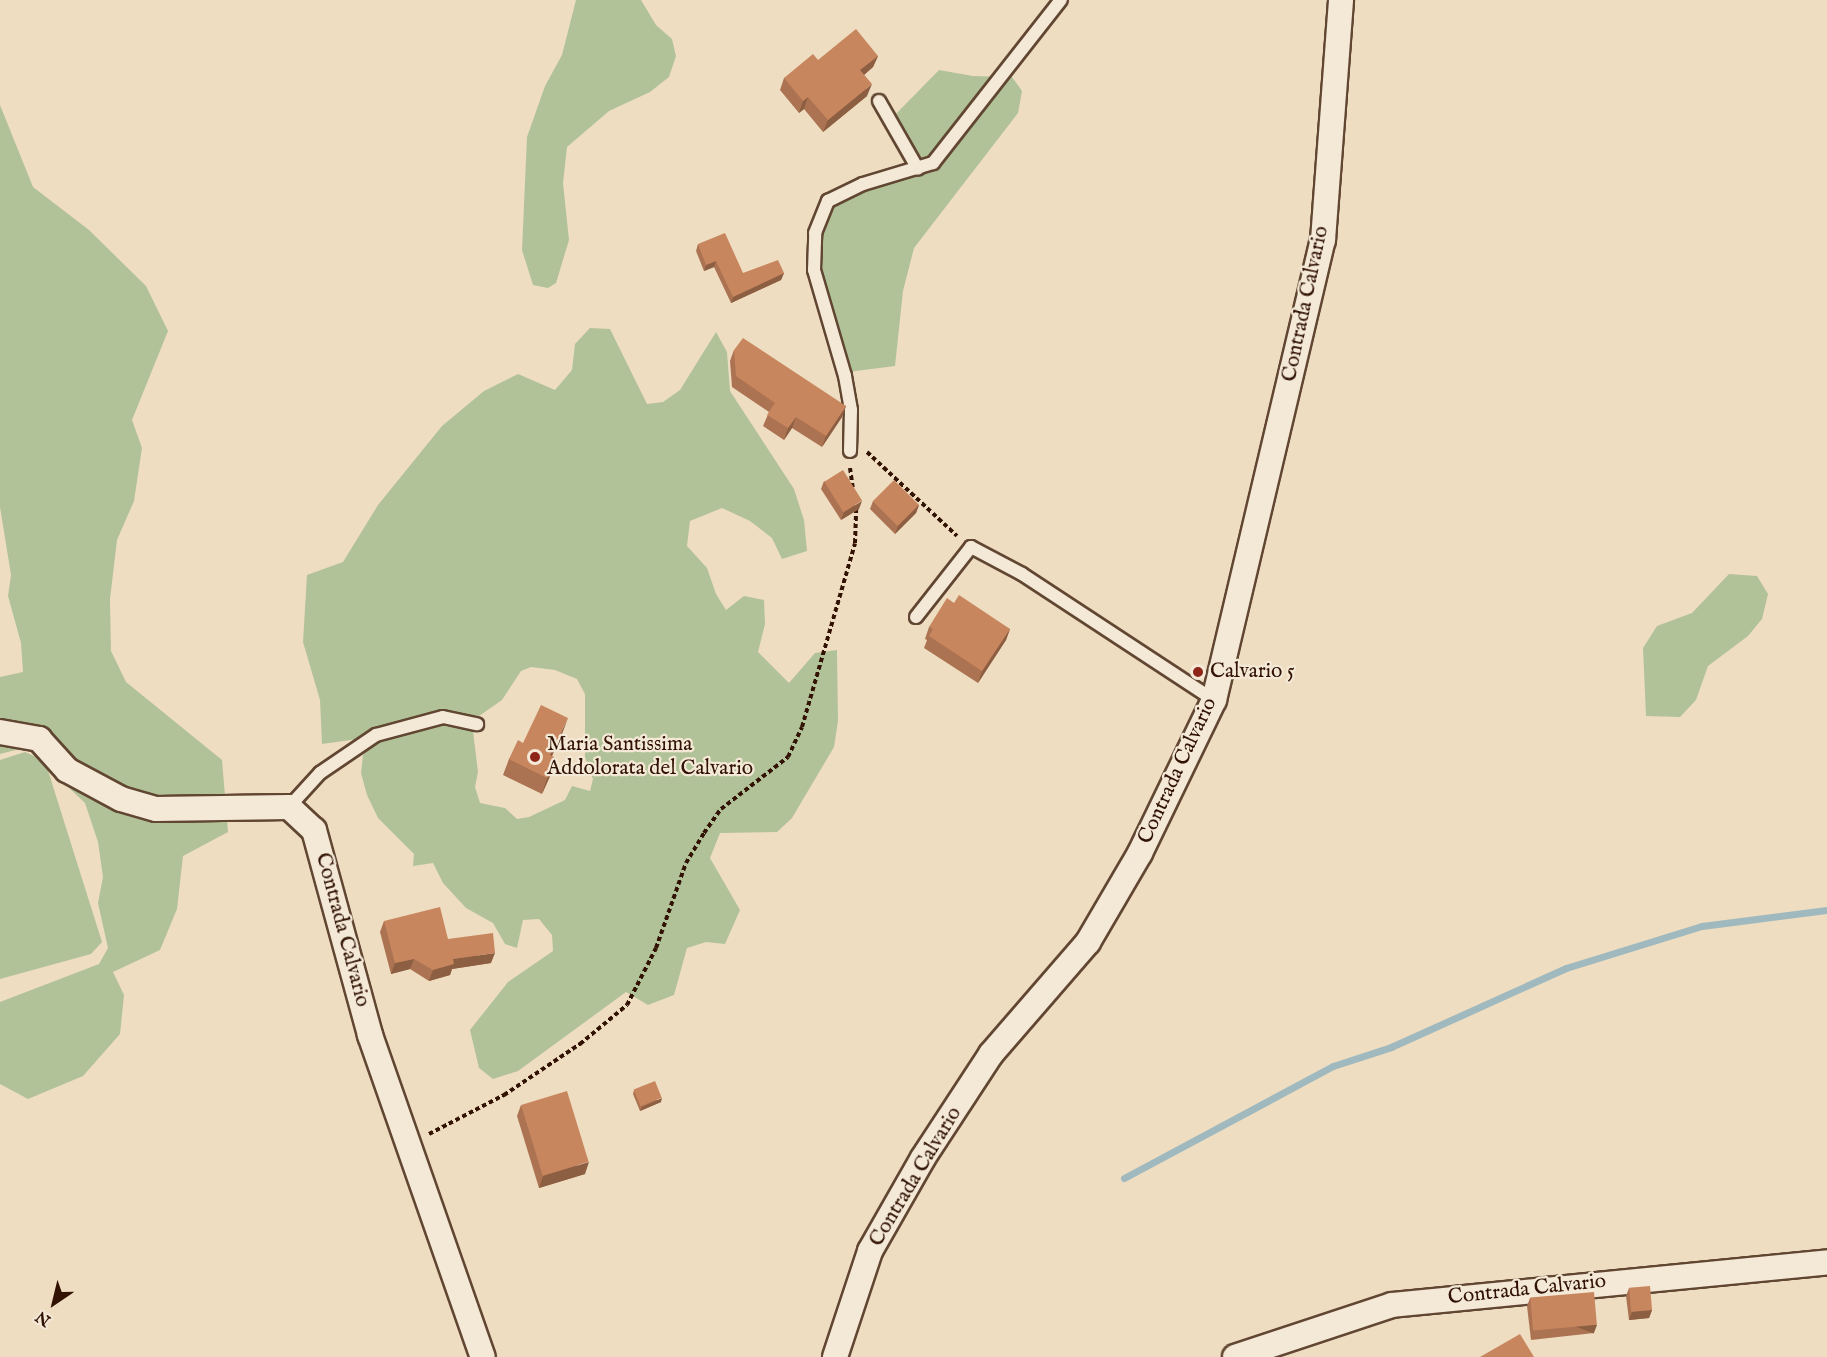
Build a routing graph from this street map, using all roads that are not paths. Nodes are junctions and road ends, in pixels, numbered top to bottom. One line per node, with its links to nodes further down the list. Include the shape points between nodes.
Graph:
1 (1061, 0): 4 (lane, via 933,163)
2 (1341, 0): 7 (street, Contrada Calvario, via 1323,240)
3 (879, 101): 4 (lane)
4 (918, 169): 5 (lane, via 863,184 828,201 815,233 814,270 851,410)
5 (850, 451)
6 (916, 617): 7 (lane, via 971,548 1022,574)
7 (1214, 700): 13 (street, Contrada Calvario, via 1140,853 1088,942 991,1054 917,1168 870,1251)
8 (477, 724): 10 (lane, via 443,717 376,735 320,773)
9 (0, 732): 10 (street, via 39,738 67,770 121,799 156,808)
10 (289, 807): 12 (street, Contrada Calvario, via 314,831 327,865 370,1035)
11 (1827, 1262): 14 (street, Contrada Calvario, via 1392,1305)
12 (483, 1357)
13 (835, 1357)
14 (1235, 1357)

